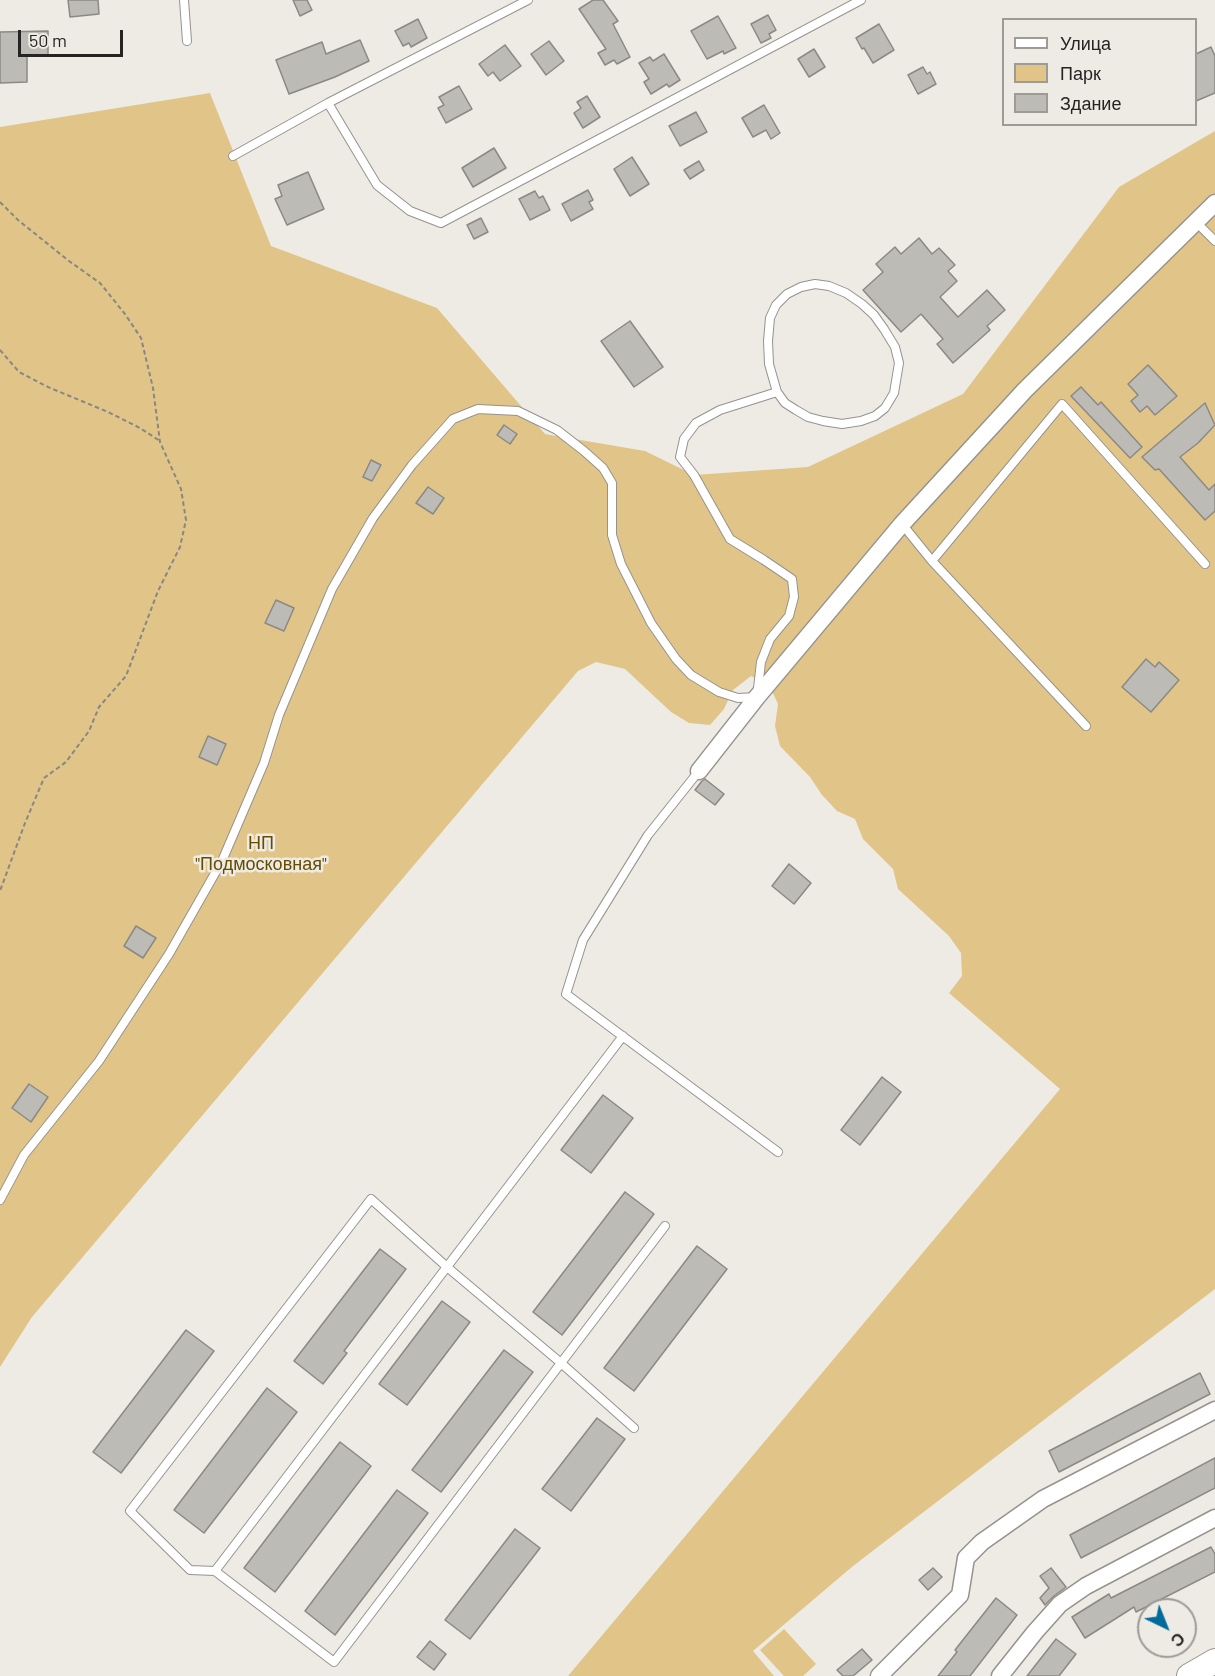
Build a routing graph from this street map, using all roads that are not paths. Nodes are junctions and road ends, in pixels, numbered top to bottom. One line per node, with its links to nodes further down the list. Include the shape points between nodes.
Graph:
1 (184, 0): 4 (lane)
2 (528, 0): 5 (lane)
3 (861, 0): 5 (lane, via 441,223 410,211 377,185)
4 (187, 41)
5 (328, 103): 6 (lane)
6 (233, 156)
7 (1215, 203): 8 (street)
8 (1196, 222): 9 (lane); 11 (street, via 1025,390)
9 (1215, 241)
10 (777, 392): 10 (lane, via 769,364 770,318 786,294 801,287 815,284 846,293 874,315 895,347 899,363 894,393 875,416 842,424 823,421 785,404); 14 (lane, via 720,410 696,423 684,439 680,457 730,539 792,579 794,597 789,616 770,639 761,662)
11 (902, 524): 12 (lane); 14 (street)
12 (932, 561): 13 (lane, via 1062,404); 15 (lane)
13 (1205, 564)
14 (757, 698): 16 (street); 19 (lane, via 719,692 691,675 651,623 621,564 612,535 612,483 603,468 556,430 518,411 478,409 453,419 372,518 332,589 222,861 175,944 99,1061 24,1155)
15 (1086, 726)
16 (699, 771): 17 (lane, via 648,836 583,940 566,994)
17 (623, 1036): 18 (lane); 21 (lane)
18 (777, 1152)
19 (0, 1200)
20 (665, 1226): 22 (lane)
21 (447, 1267): 22 (lane); 26 (lane); 26 (lane, via 370,1199 130,1511 190,1570)
22 (561, 1363): 24 (lane); 26 (lane, via 334,1662)
23 (1215, 1410): 28 (street, via 1043,1499 982,1542 966,1558 960,1595)
24 (634, 1428)
25 (1215, 1518): 29 (street, via 1086,1586 1060,1604)
26 (215, 1571)
27 (1215, 1661): 30 (main road)
28 (879, 1676)
29 (1000, 1676)
30 (1189, 1676)

